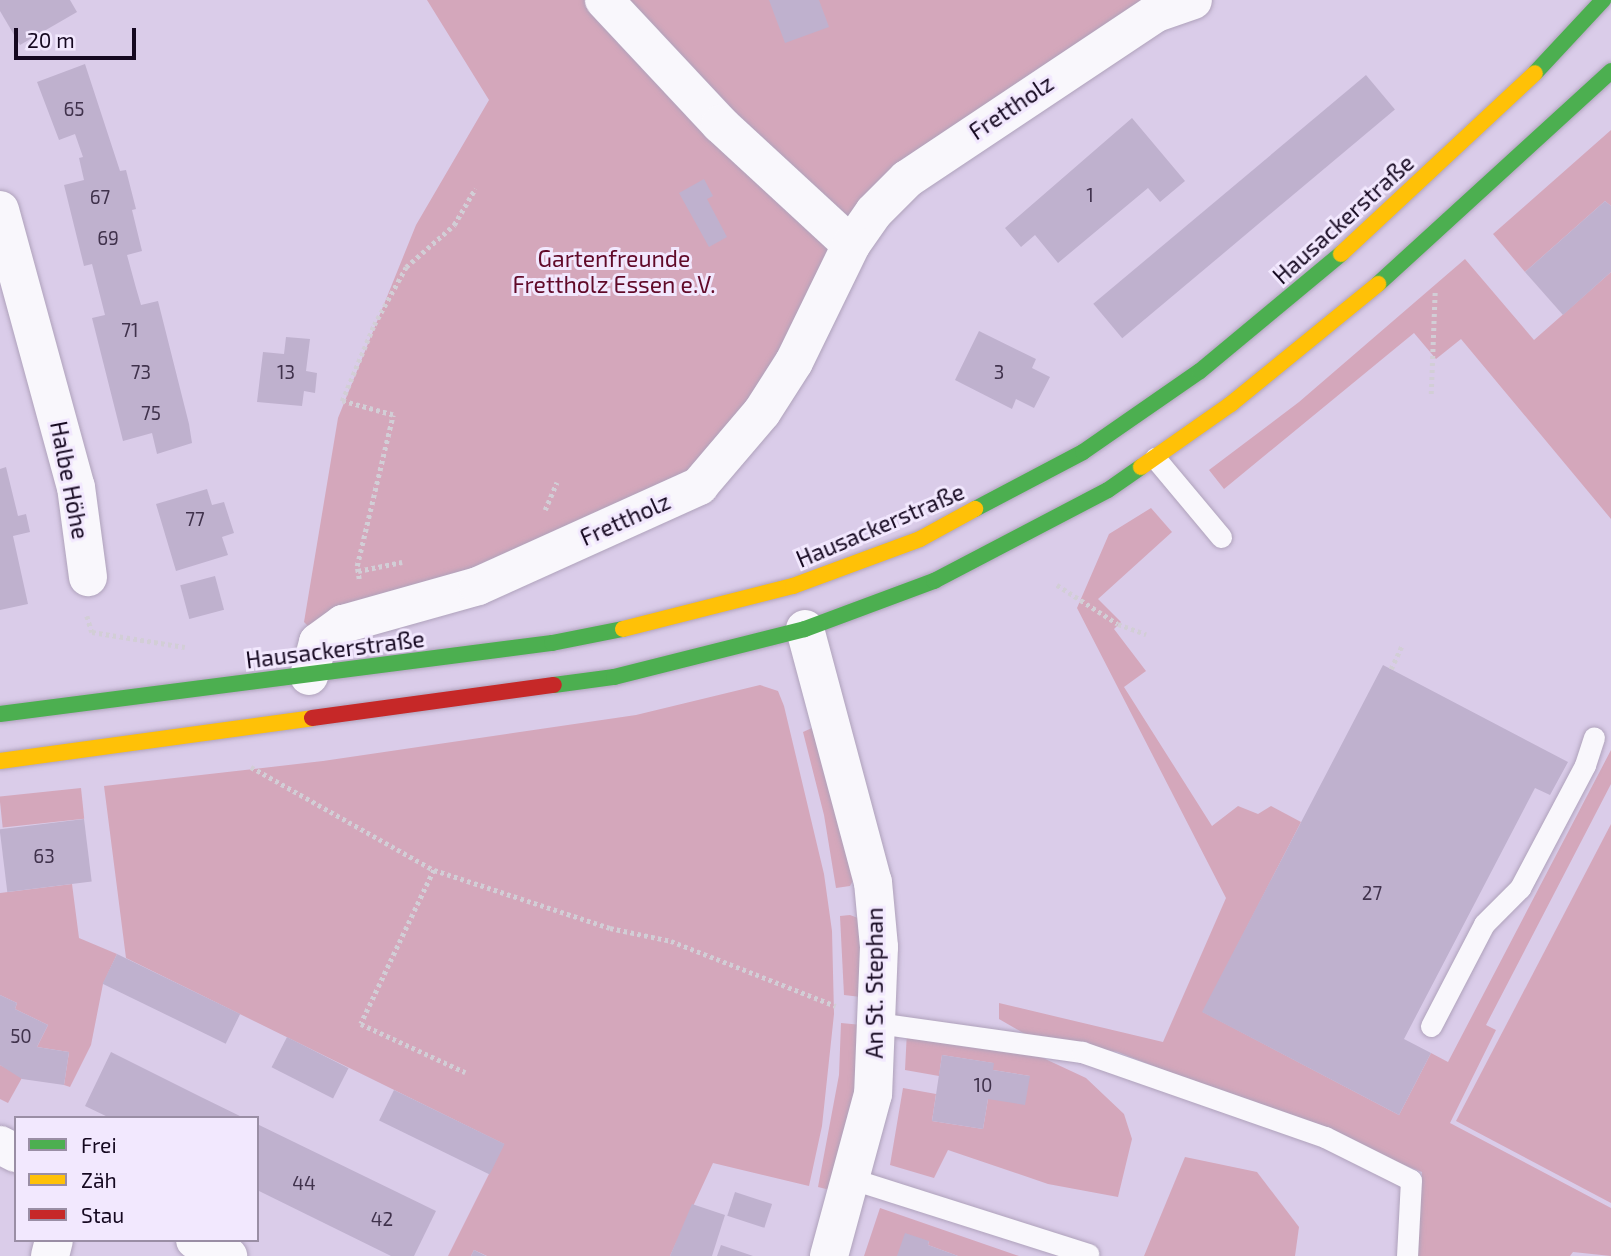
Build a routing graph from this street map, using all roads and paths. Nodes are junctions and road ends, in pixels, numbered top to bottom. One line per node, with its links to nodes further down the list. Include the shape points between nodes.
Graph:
1 (604, 0): 7 (street, via 720,124)
2 (1193, 0): 7 (street, Frettholz, via 1156,13 1082,59 907,179 873,212)
3 (1603, 0): 22 (main road, Hausackerstraße, via 1508,102 1308,284 1200,371 1025,486 920,538 793,586 688,614 552,643)
4 (1611, 71): 10 (main road, via 1347,312)
5 (475, 189): 14 (path, via 454,225 405,267 342,401 393,415 358,573)
6 (0, 210): 15 (street, Halbe Höhe, via 76,487)
7 (851, 245): 22 (street, Frettholz, via 788,372 738,445 699,486 478,586 343,624 317,642)
8 (1434, 287): 9 (path)
9 (1431, 394)
10 (1155, 458): 13 (lane); 17 (main road, via 1042,527 934,582)
11 (557, 482): 12 (path, via 542,517)
12 (552, 515)
13 (1221, 537)
14 (410, 561)
15 (88, 577): 20 (path, via 87,621 92,632)
16 (1057, 585): 18 (path, via 1118,624)
17 (805, 629): 25 (main road, via 614,677); 28 (street, An St. Stephan, via 873,882)
18 (1146, 634)
19 (1402, 645): 21 (path)
20 (197, 650)
21 (1391, 669)
22 (309, 676): 23 (main road, Hausackerstraße)
23 (0, 714)
24 (1594, 737): 29 (lane, via 1585,765 1520,888 1484,924)
25 (0, 761)
26 (240, 761): 27 (path)
27 (434, 870): 28 (path, via 610,928 671,941 839,1007); 30 (path, via 361,1024)
28 (878, 1016): 31 (street, An St. Stephan, via 873,1094); 36 (lane, via 1083,1052 1325,1137 1411,1180)
29 (1432, 1026)
30 (465, 1072)
31 (852, 1180): 33 (lane); 35 (street, An St. Stephan)
32 (199, 1242): 34 (street)
33 (1088, 1254)
34 (228, 1256)
35 (829, 1256)
36 (1407, 1256)

